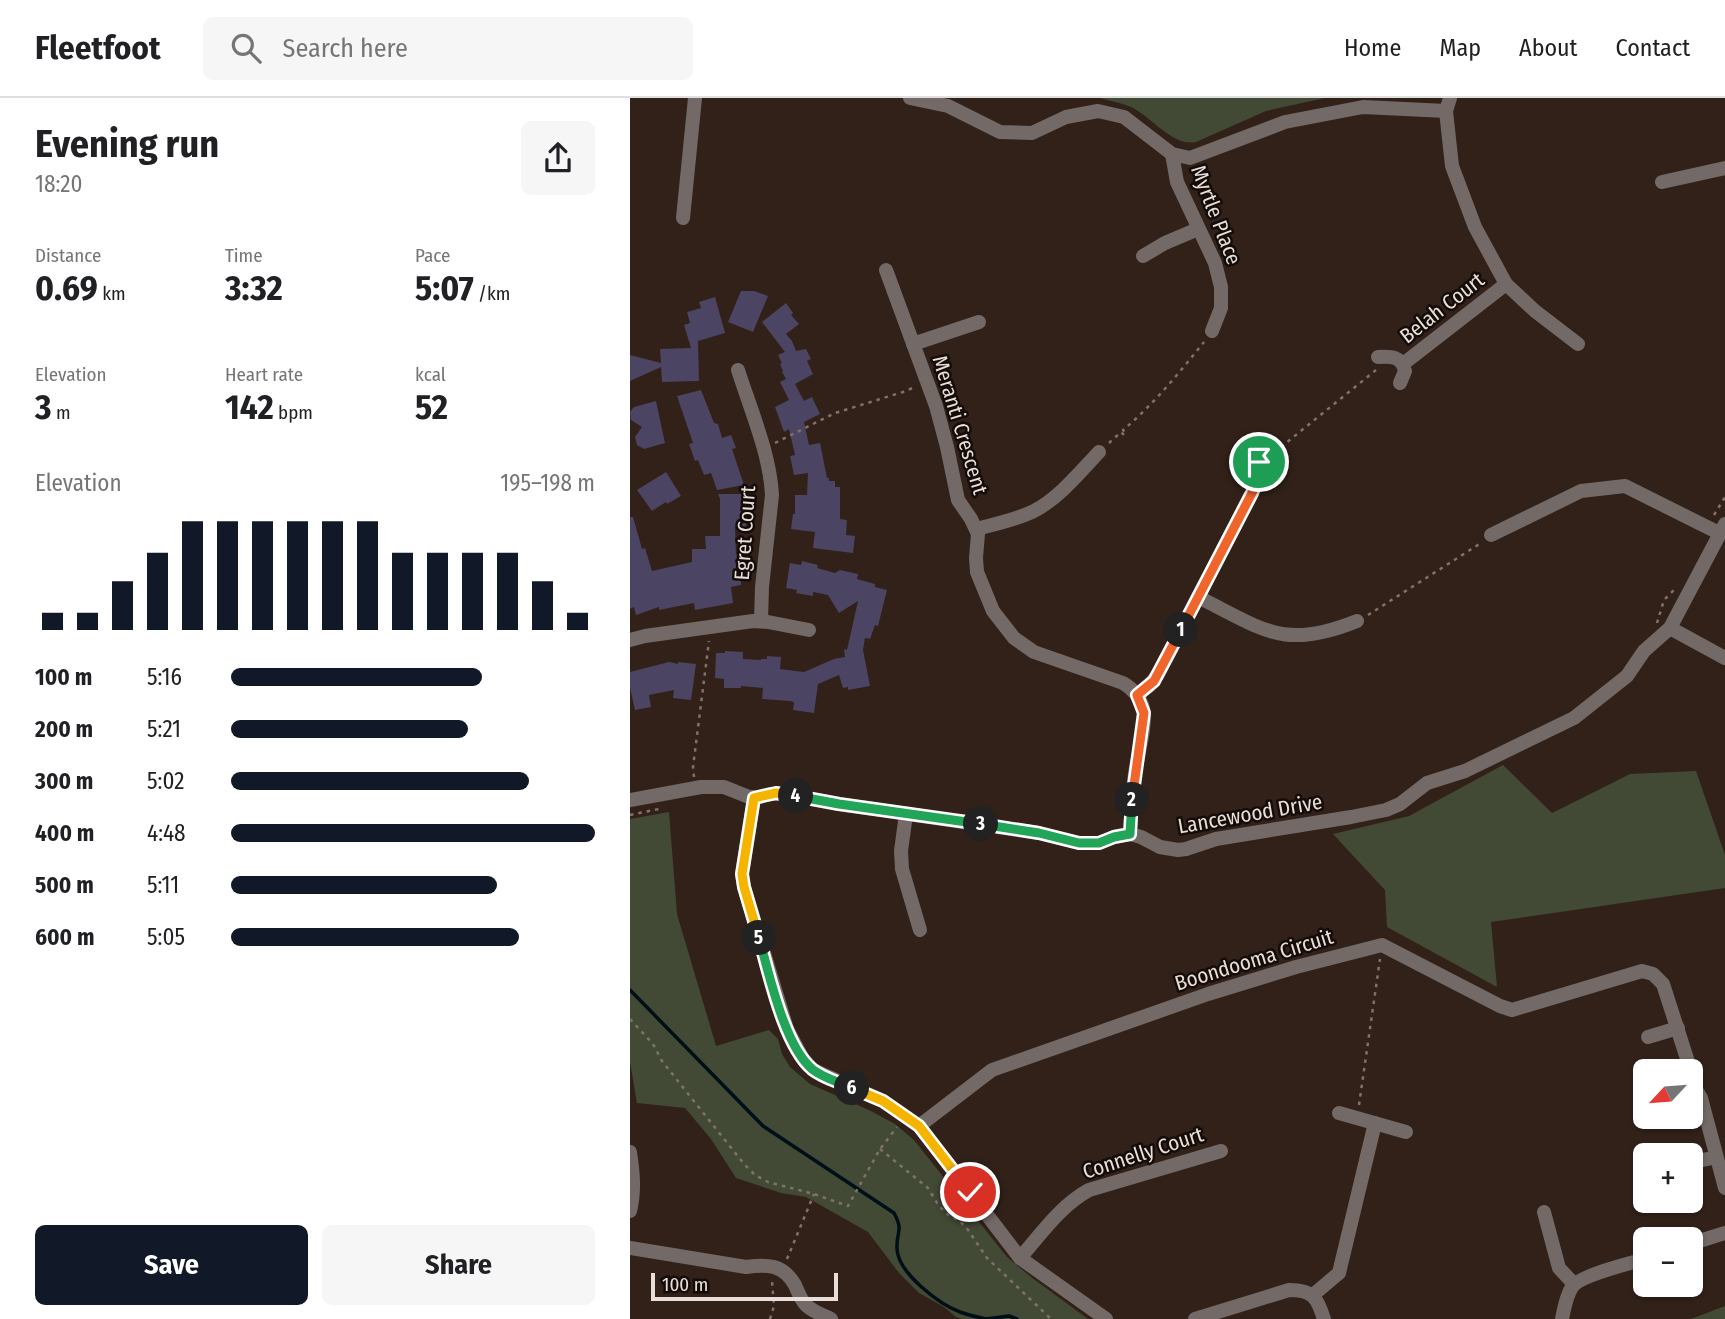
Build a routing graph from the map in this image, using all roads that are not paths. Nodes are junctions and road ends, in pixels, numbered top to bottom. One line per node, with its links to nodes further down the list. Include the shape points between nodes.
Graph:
1 (695, 98): 7 (street)
2 (910, 98): 4 (street, via 948,106 1000,132 1032,133 1066,117 1098,111 1124,117)
3 (1448, 104): 4 (street, via 1363,107 1285,122 1190,158); 11 (street, via 1452,166 1475,227)
4 (1172, 154): 8 (street, Myrtle Place, via 1177,182)
5 (1725, 168): 6 (street)
6 (1662, 182)
7 (684, 218)
8 (1199, 229): 9 (street); 13 (street, Myrtle Place, via 1221,287 1221,308)
9 (1143, 256)
10 (886, 270): 14 (street, Meranti Crescent)
11 (1506, 284): 15 (street); 17 (street, Belah Court)
12 (979, 322): 14 (street)
13 (1212, 331)
14 (913, 344): 23 (street, Meranti Crescent, via 928,381 958,500)
15 (1578, 344)
16 (1378, 357): 17 (street, via 1397,358)
17 (1404, 364): 19 (street)
18 (738, 370): 26 (street, Egret Court, via 771,480)
19 (1400, 383)
20 (1099, 452): 23 (street, via 1044,505)
21 (1252, 493): 25 (street)
22 (1722, 528): 24 (street, via 1625,485 1581,491); 28 (street, Lancewood Drive)
23 (976, 529): 32 (street, via 977,572 989,604 1014,638 1034,652 1123,683)
24 (1492, 535)
25 (1198, 597): 27 (street, via 1251,625 1284,635 1316,635); 32 (street, via 1158,674)
26 (761, 621): 29 (street); 30 (street)
27 (1357, 621)
28 (1664, 625): 31 (street); 36 (street, Lancewood Drive, via 1628,676 1574,718 1465,771 1427,783 1393,808 1216,839 1178,850)
29 (809, 630)
30 (630, 640)
31 (1725, 658)
32 (1137, 695): 36 (street, via 1144,720)
33 (754, 798): 34 (street, via 709,786); 35 (street, via 783,794); 42 (street, via 744,887 795,1046 813,1070 883,1101)
34 (630, 800)
35 (906, 814): 36 (street, via 1079,843); 37 (street, via 902,869)
36 (1130, 834)
37 (920, 930)
38 (1678, 1028): 39 (street); 42 (street, Boondooma Circuit, via 1663,984 1653,974 1642,971 1512,1010 1382,945 1208,993 992,1070); 46 (street)
39 (1648, 1037)
40 (1339, 1113): 41 (street)
41 (1375, 1123): 43 (street); 57 (street, via 1339,1273)
42 (919, 1126): 54 (street)
43 (1406, 1132)
44 (1221, 1150): 54 (street, Connelly Court, via 1077,1196)
45 (630, 1152): 49 (street, via 634,1193)
46 (1716, 1157): 47 (street); 48 (street)
47 (1703, 1160)
48 (1725, 1188)
49 (630, 1211)
50 (1544, 1212): 56 (street, via 1559,1268)
51 (1725, 1233): 52 (street)
52 (1703, 1240)
53 (630, 1248): 58 (street, via 746,1268 780,1269 805,1304)
54 (1020, 1258): 59 (street)
55 (1633, 1262): 56 (street)
56 (1573, 1283): 62 (street)
57 (1313, 1295): 60 (street, via 1289,1290); 61 (street)
58 (831, 1319)
59 (1106, 1319)
60 (1195, 1319)
61 (1324, 1319)
62 (1562, 1319)

